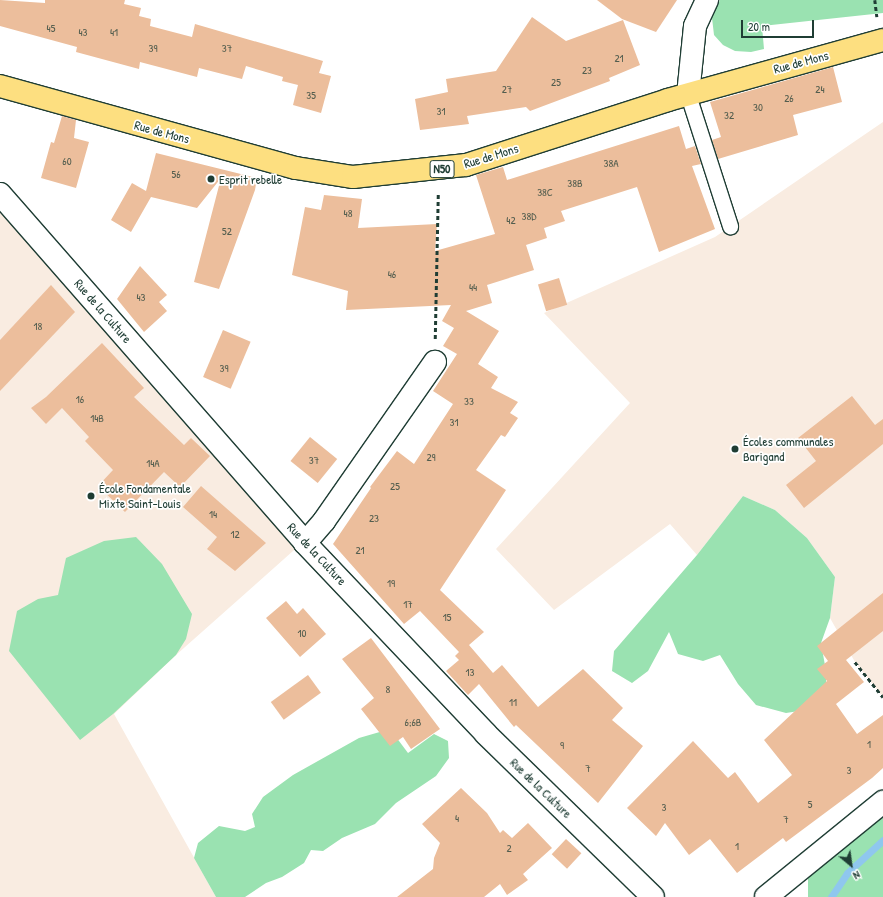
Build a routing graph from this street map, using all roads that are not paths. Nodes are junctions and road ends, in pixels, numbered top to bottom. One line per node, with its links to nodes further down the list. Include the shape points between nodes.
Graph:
1 (707, 0): 4 (street, via 695,26)
2 (883, 40): 4 (main road, Rue de Mons / N50)
3 (0, 86): 4 (main road, Rue de Mons / N50, via 296,168 353,177 466,165)
4 (688, 95): 6 (lane)
5 (0, 194): 8 (street, Rue de la Culture)
6 (730, 226)
7 (434, 362): 8 (street, via 324,521)
8 (305, 543): 10 (street, Rue de la Culture, via 486,734)
9 (883, 802): 11 (street)
10 (653, 897)
11 (766, 897)

